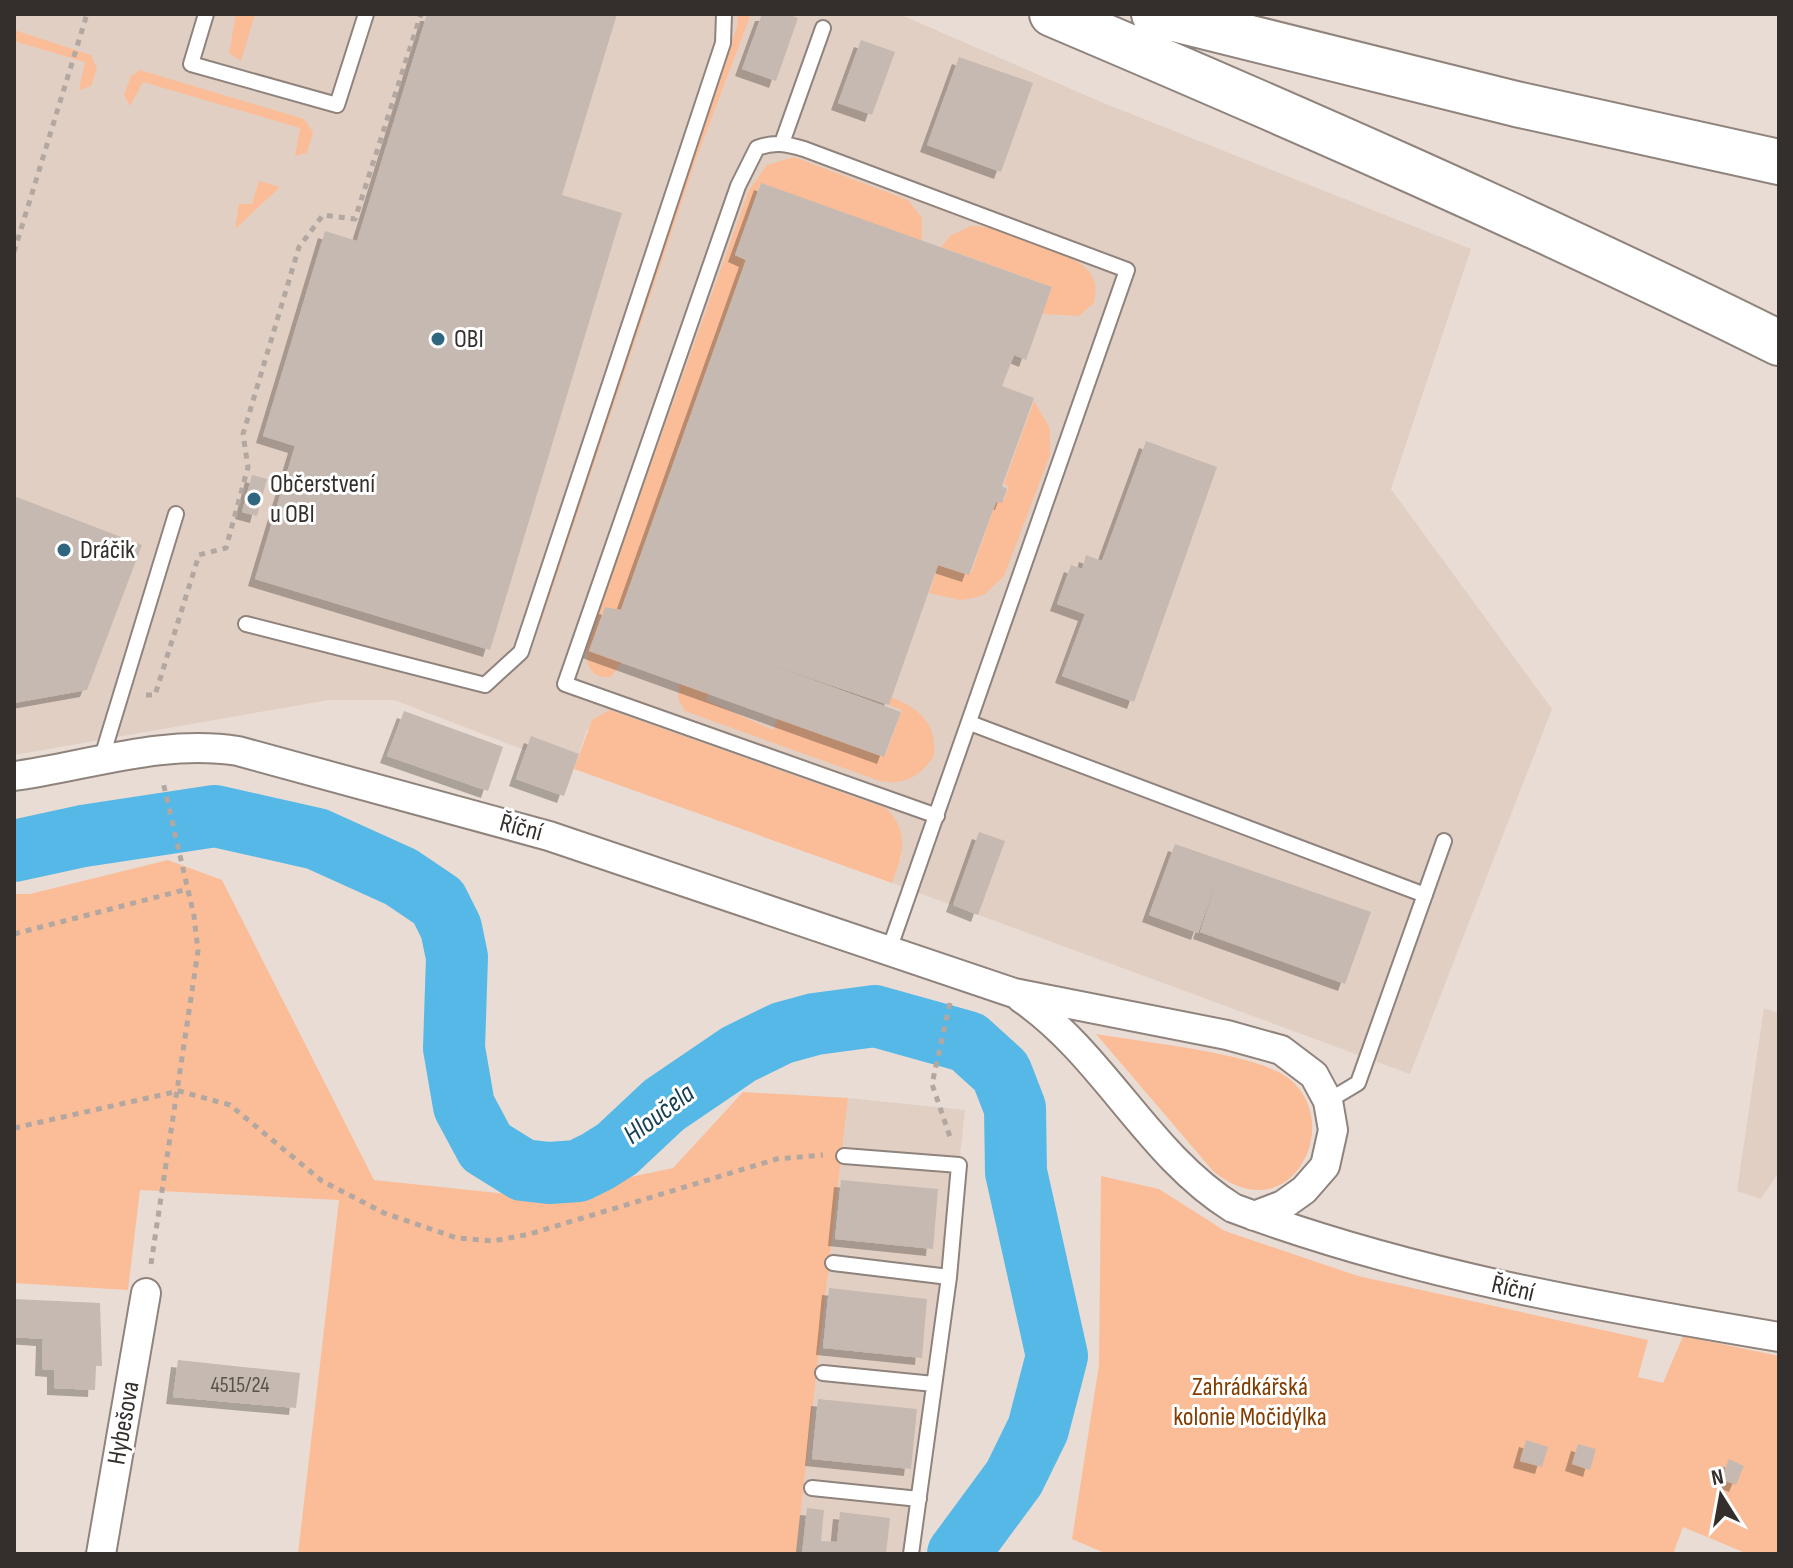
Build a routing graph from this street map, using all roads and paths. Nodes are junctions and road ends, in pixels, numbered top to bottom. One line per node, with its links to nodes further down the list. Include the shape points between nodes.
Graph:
1 (87, 14): 11 (path)
2 (206, 14): 3 (lane, via 191,64 337,105)
3 (366, 14)
4 (421, 14): 15 (path, via 355,219 323,215 299,247 243,434 248,467 226,548 199,555 155,695)
5 (724, 14): 14 (lane, via 723,43 521,652 485,685)
6 (1052, 14): 12 (highway, via 1369,152)
7 (1154, 14): 10 (highway)
8 (823, 28): 9 (lane)
9 (782, 143): 16 (lane, via 1127,270); 20 (lane, via 757,148 738,186 565,684)
10 (1779, 162)
11 (14, 252)
12 (1779, 343)
13 (176, 514): 15 (lane)
14 (246, 624)
15 (119, 694): 17 (lane)
16 (970, 723): 20 (lane); 23 (lane)
17 (101, 760): 18 (street, Říční); 25 (street, Říční, via 153,750 210,748 251,754 549,836)
18 (14, 776)
19 (167, 794): 22 (path)
20 (937, 816): 25 (lane)
21 (1444, 841): 23 (lane)
22 (188, 889): 24 (path); 28 (path, via 198,951)
23 (1425, 895): 29 (lane, via 1358,1083)
24 (14, 934)
25 (889, 950): 26 (street, Říční)
26 (1014, 993): 29 (street, Říční, via 1255,1041 1298,1060 1314,1075); 33 (street, Říční, via 1068,1035 1211,1194)
27 (949, 1006): 32 (path, via 932,1084)
28 (179, 1091): 30 (path); 31 (path, via 230,1105 322,1181 384,1213 457,1238 493,1241 530,1234 777,1159); 36 (path)
29 (1328, 1101): 33 (street, Říční, via 1333,1130 1325,1166 1283,1205)
30 (14, 1128)
31 (844, 1156): 32 (lane)
32 (959, 1165): 35 (lane)
33 (1254, 1216): 37 (street, Říční, via 1407,1265 1525,1292)
34 (833, 1263): 35 (lane)
35 (949, 1277): 39 (lane)
36 (146, 1293): 42 (street, Hybešova)
37 (1779, 1337)
38 (823, 1373): 39 (lane)
39 (934, 1384): 41 (lane)
40 (812, 1488): 41 (lane)
41 (919, 1499): 43 (lane)
42 (101, 1554)
43 (911, 1554)

